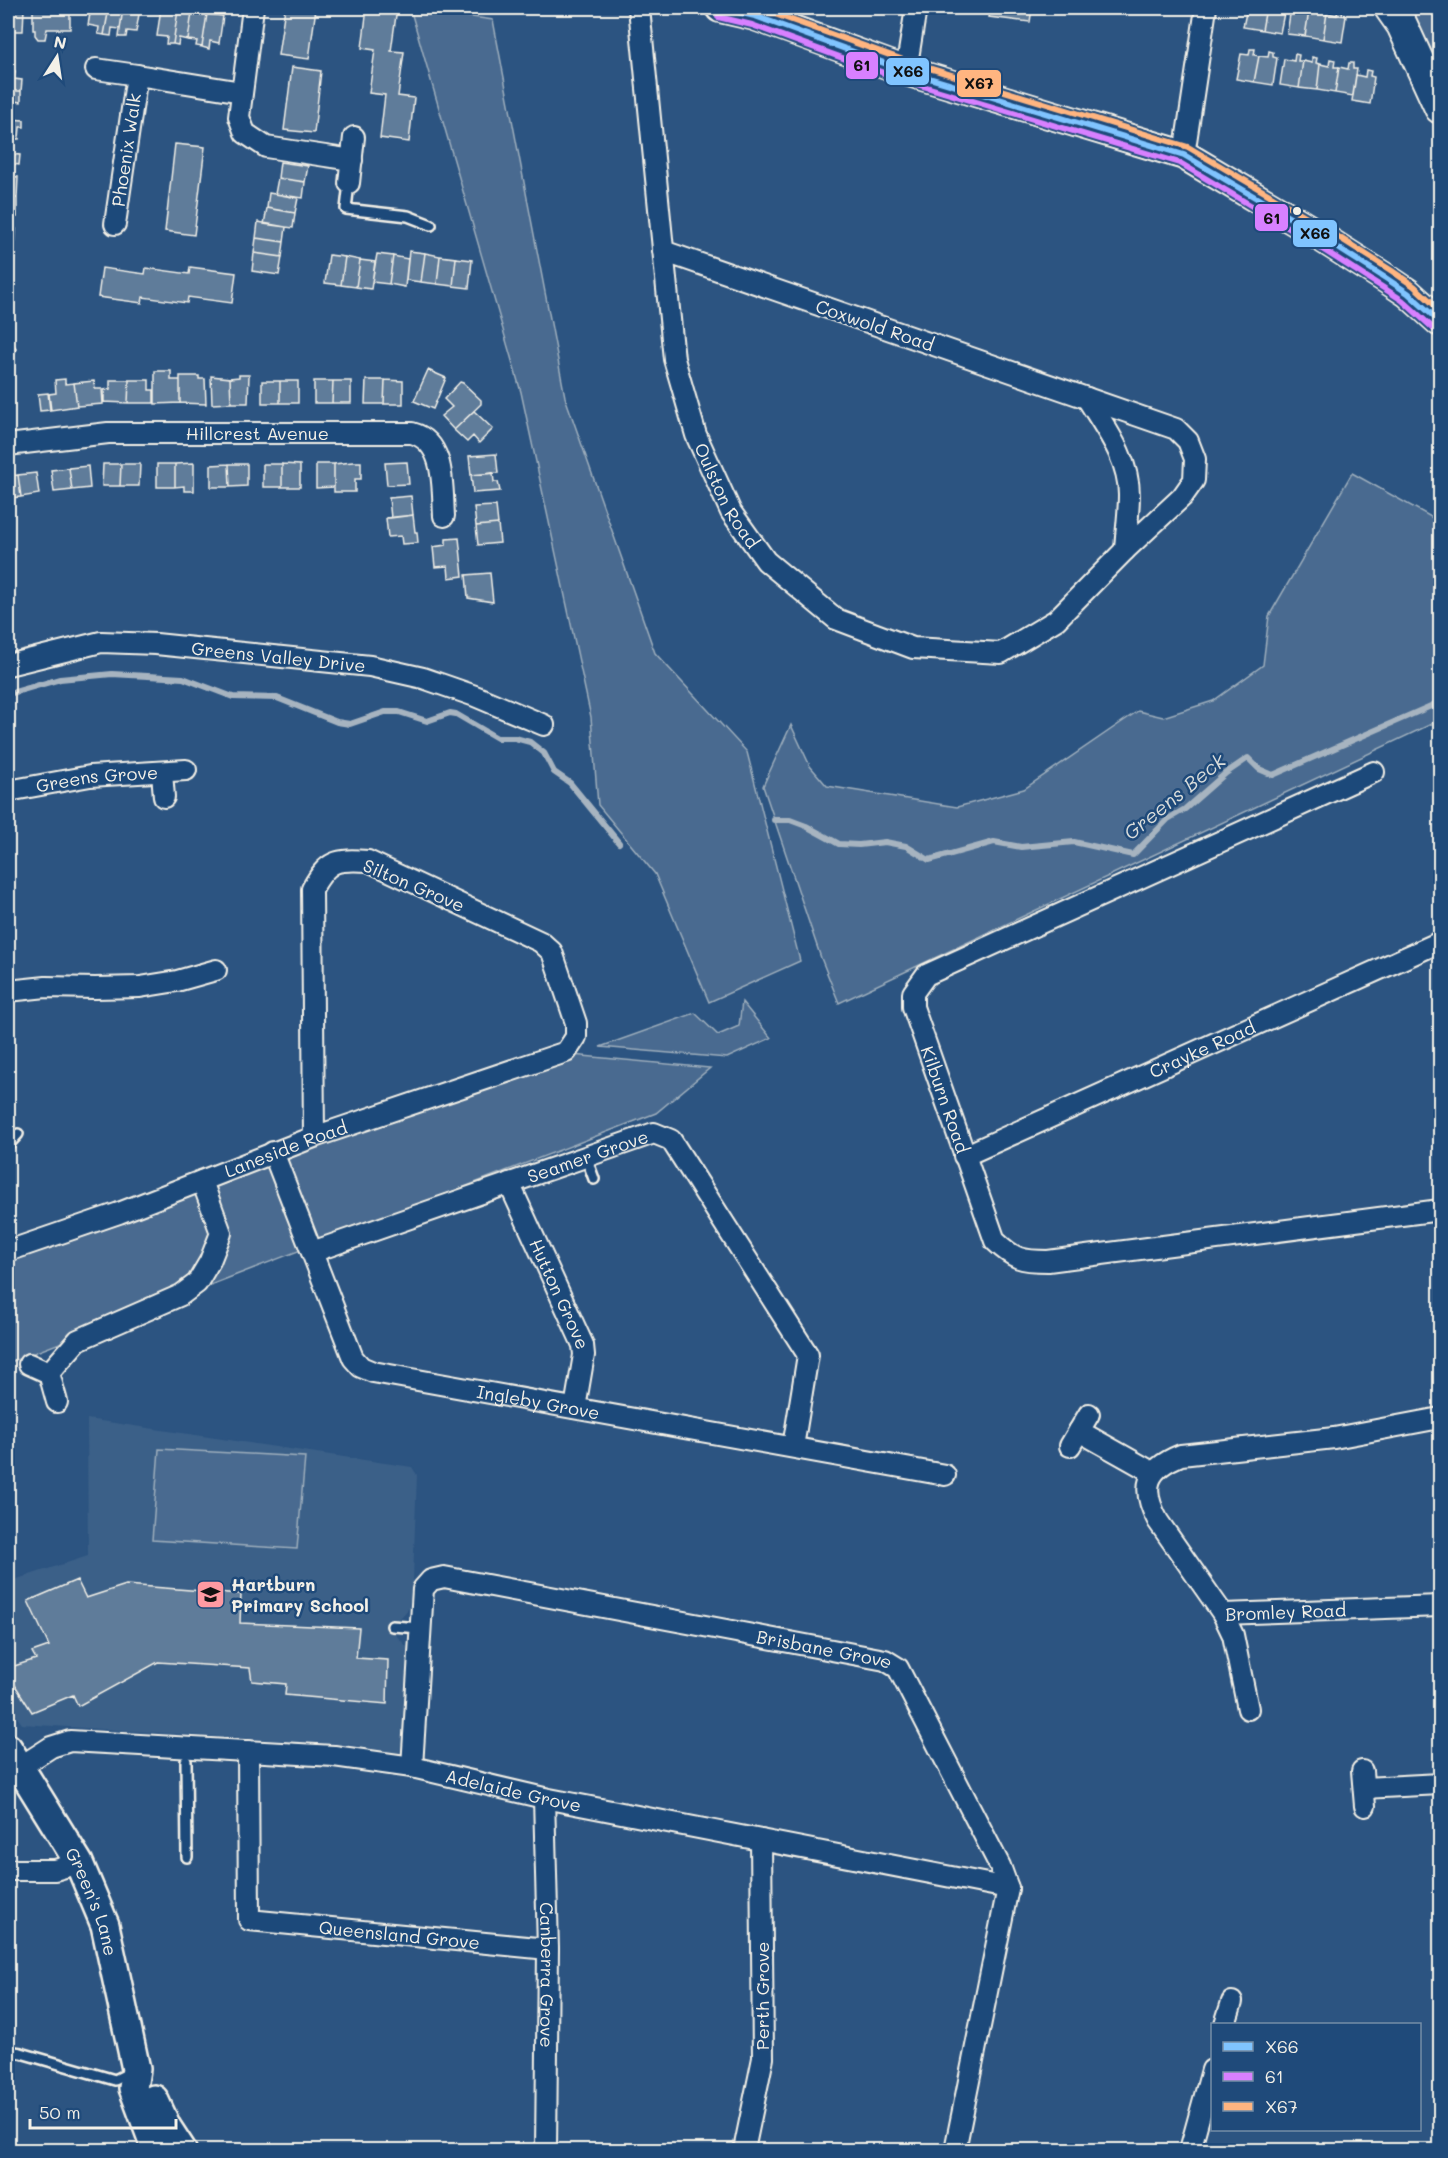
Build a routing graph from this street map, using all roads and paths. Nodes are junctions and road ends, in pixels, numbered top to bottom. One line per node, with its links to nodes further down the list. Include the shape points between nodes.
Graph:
1 (254, 8): 12 (street)
2 (639, 8): 20 (street, Oulston Road)
3 (720, 8): 6 (street)
4 (916, 8): 10 (street)
5 (1206, 8): 15 (street)
6 (756, 12): 10 (street)
7 (1396, 16): 9 (main road); 13 (main road)
8 (96, 69): 11 (street, Phoenix Walk)
9 (1440, 69)
10 (906, 71): 15 (street)
11 (137, 75): 12 (street, Phoenix Walk); 18 (street, Phoenix Walk)
12 (242, 92): 16 (street, via 239,117 245,133 256,142)
13 (1440, 108)
14 (354, 137): 16 (street)
15 (1184, 155): 21 (street)
16 (352, 160): 17 (street)
17 (349, 183): 19 (lane, via 346,209 408,216)
18 (116, 224)
19 (430, 225)
20 (663, 251): 24 (street, Coxwold Road); 27 (street, Oulston Road, via 674,359 696,435 731,512 766,561 836,619 913,648 1001,653 1056,620)
21 (1408, 293): 22 (street); 23 (street)
22 (1440, 297)
23 (1440, 322)
24 (1087, 398): 27 (street, via 1126,470 1129,494); 27 (street, Coxwold Road, via 1176,429 1188,441 1195,459 1194,480 1182,497)
25 (8, 445): 26 (street, Hillcrest Avenue, via 101,433 420,435 437,456)
26 (444, 516)
27 (1125, 550)
28 (8, 665): 29 (street, Greens Valley Drive, via 101,642 370,666 475,696)
29 (544, 725)
30 (186, 770): 32 (street, Greens Grove)
31 (1374, 772): 43 (street, Kilburn Road, via 1353,774 926,975 913,993 913,1007)
32 (162, 773): 33 (street, Greens Grove, via 90,776); 34 (street)
33 (8, 791)
34 (164, 797)
35 (1440, 942): 43 (street, Crayke Road)
36 (216, 970): 37 (street, via 140,987 46,987)
37 (8, 992)
38 (566, 1052): 40 (street, Laneside Road); 40 (street, Silton Grove, via 576,1037 576,1023 547,947 368,861 341,860 322,872 312,890)
39 (18, 1134): 41 (lane)
40 (314, 1137): 42 (street, Laneside Road)
41 (8, 1145)
42 (273, 1152): 46 (street, Laneside Road); 50 (street, Ingleby Grove)
43 (964, 1156): 48 (street, Kilburn Road, via 995,1241 1011,1256 1030,1261)
44 (586, 1157): 45 (lane); 47 (street, Seamer Grove); 57 (street, Seamer Grove, via 654,1133 671,1140 808,1355)
45 (594, 1179)
46 (202, 1181): 49 (street, Laneside Road); 52 (street, via 221,1233 210,1262 196,1283 181,1295 78,1340)
47 (509, 1183): 50 (street, Seamer Grove); 54 (street, Hutton Grove, via 583,1345)
48 (1440, 1210)
49 (8, 1251)
50 (312, 1252): 54 (street, Ingleby Grove, via 353,1358 361,1367)
51 (29, 1364): 52 (street)
52 (49, 1373): 53 (street)
53 (57, 1402)
54 (574, 1408): 57 (street, Ingleby Grove)
55 (1440, 1418): 58 (street, via 1334,1438 1181,1455)
56 (1079, 1430): 58 (street)
57 (793, 1447): 59 (street, Ingleby Grove)
58 (1152, 1472): 61 (street, Bromley Road, via 1149,1505)
59 (945, 1475)
60 (1440, 1606): 61 (street, Bromley Road)
61 (1223, 1614): 64 (street, via 1233,1635)
62 (392, 1626): 63 (lane)
63 (421, 1628): 68 (street, Brisbane Grove); 76 (street, Brisbane Grove, via 423,1589 431,1580 444,1576 885,1660 898,1668)
64 (1248, 1709)
65 (248, 1751): 66 (street, Adelaide Grove, via 70,1741); 68 (street, Adelaide Grove, via 334,1756); 77 (street, Queensland Grove, via 249,1920)
66 (14, 1757): 74 (street, Green's Lane)
67 (186, 1761): 73 (lane)
68 (412, 1767): 71 (street, Adelaide Grove)
69 (1440, 1784): 70 (street)
70 (1364, 1788)
71 (544, 1798): 72 (street, Adelaide Grove); 77 (street, Canberra Grove)
72 (761, 1840): 76 (street, Adelaide Grove); 86 (street, Perth Grove, via 763,2058)
73 (187, 1857)
74 (79, 1863): 75 (street, via 54,1870); 81 (street, Green's Lane, via 108,1936)
75 (8, 1870)
76 (1008, 1888): 87 (street)
77 (548, 1950): 85 (street, Canberra Grove)
78 (1232, 2002): 79 (street)
79 (1227, 2023)
80 (8, 2051): 81 (lane, via 115,2080)
81 (136, 2070): 83 (street, Green's Lane, via 133,2088); 84 (street, Green's Lane, via 146,2081)
82 (1211, 2074): 88 (street)
83 (156, 2151)
84 (182, 2151)
85 (546, 2151)
86 (744, 2151)
87 (955, 2151)
88 (1190, 2151)

